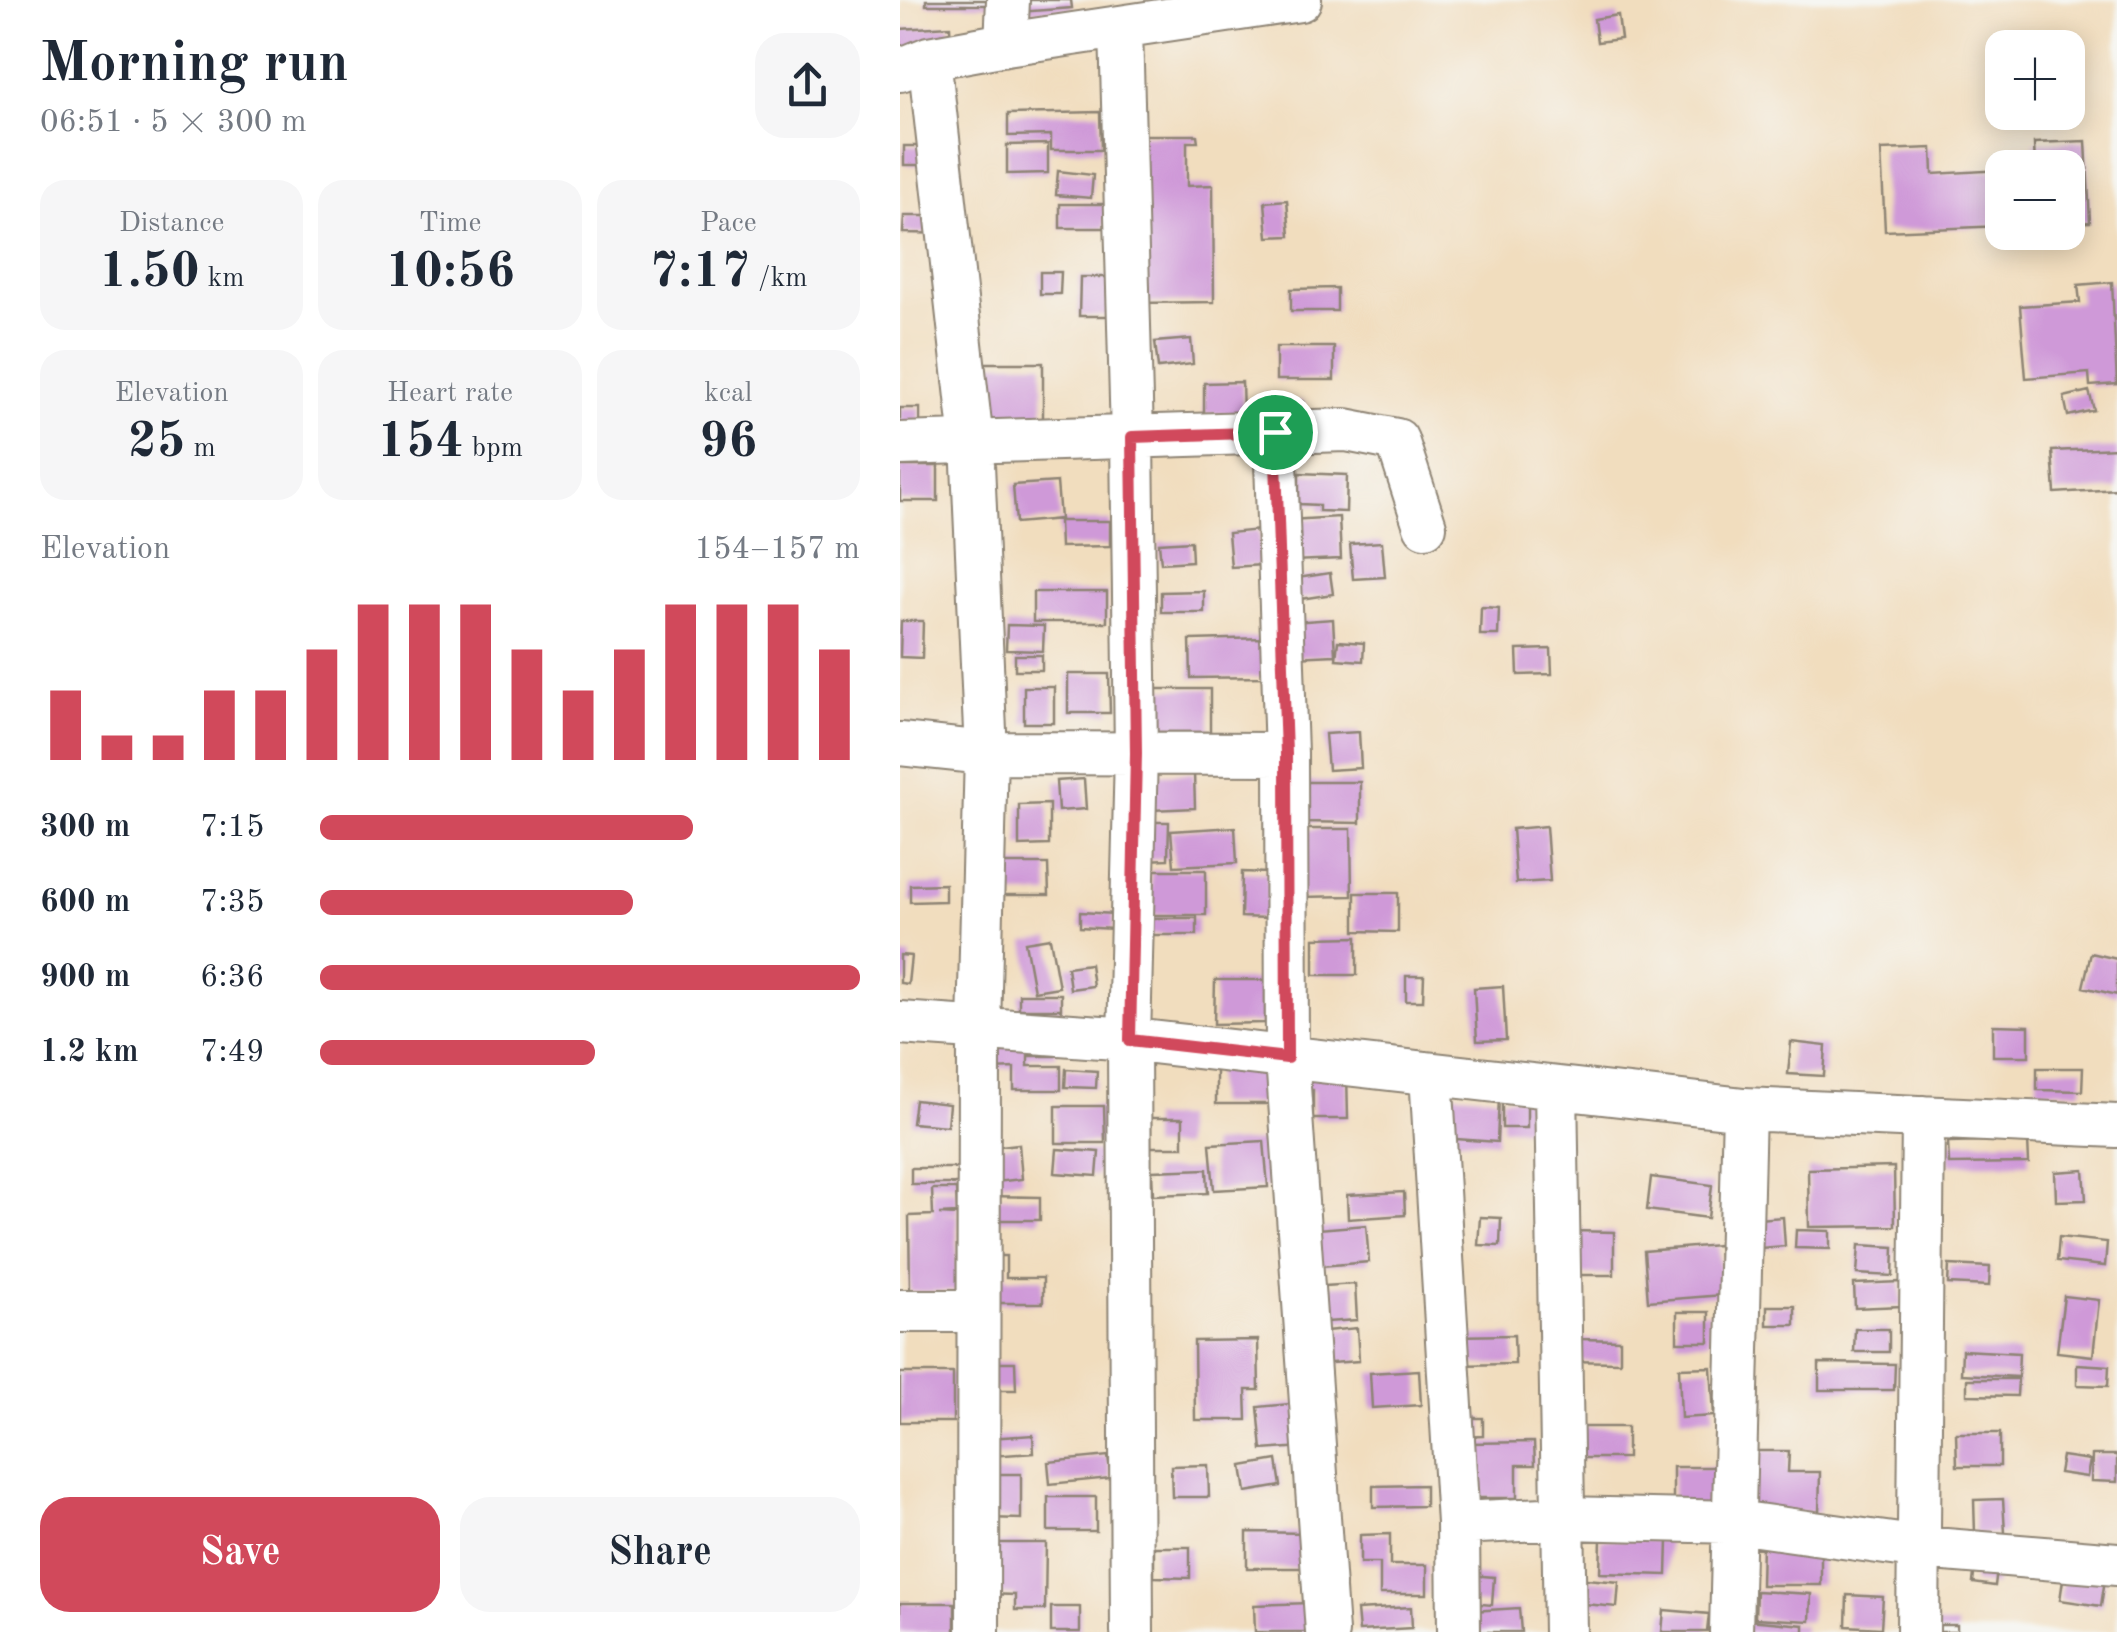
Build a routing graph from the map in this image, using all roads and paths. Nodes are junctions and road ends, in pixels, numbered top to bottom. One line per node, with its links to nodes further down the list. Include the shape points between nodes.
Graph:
1 (1008, 0): 4 (street)
2 (1300, 0): 3 (street)
3 (1121, 28): 4 (street); 7 (street)
4 (1006, 44): 5 (street)
5 (914, 64): 8 (street)
6 (1275, 432): 7 (street); 10 (street, via 1346,430 1396,440); 14 (street)
7 (1132, 437): 8 (street); 12 (street)
8 (972, 442): 9 (street); 13 (street)
9 (900, 444)
10 (1425, 526)
11 (900, 744): 13 (street)
12 (1136, 753): 13 (street); 14 (street); 17 (street)
13 (986, 754): 16 (street)
14 (1286, 754): 18 (street)
15 (900, 1023): 16 (street)
16 (979, 1028): 17 (street); 24 (street)
17 (1130, 1040): 18 (street); 32 (street)
18 (1287, 1058): 19 (street); 33 (street)
19 (1431, 1074): 20 (street); 28 (street)
20 (1556, 1088): 21 (street); 26 (street)
21 (1744, 1109): 22 (street); 27 (street)
22 (1924, 1117): 23 (street); 29 (street)
23 (2117, 1126)
24 (977, 1310): 25 (street); 31 (street)
25 (900, 1311)
26 (1565, 1518): 27 (street); 28 (street); 35 (street)
27 (1736, 1522): 29 (street); 36 (street)
28 (1458, 1524): 34 (street)
29 (1920, 1548): 30 (street); 37 (street)
30 (2117, 1564)
31 (978, 1632)
32 (1132, 1632)
33 (1327, 1632)
34 (1459, 1632)
35 (1565, 1632)
36 (1732, 1632)
37 (1918, 1632)

